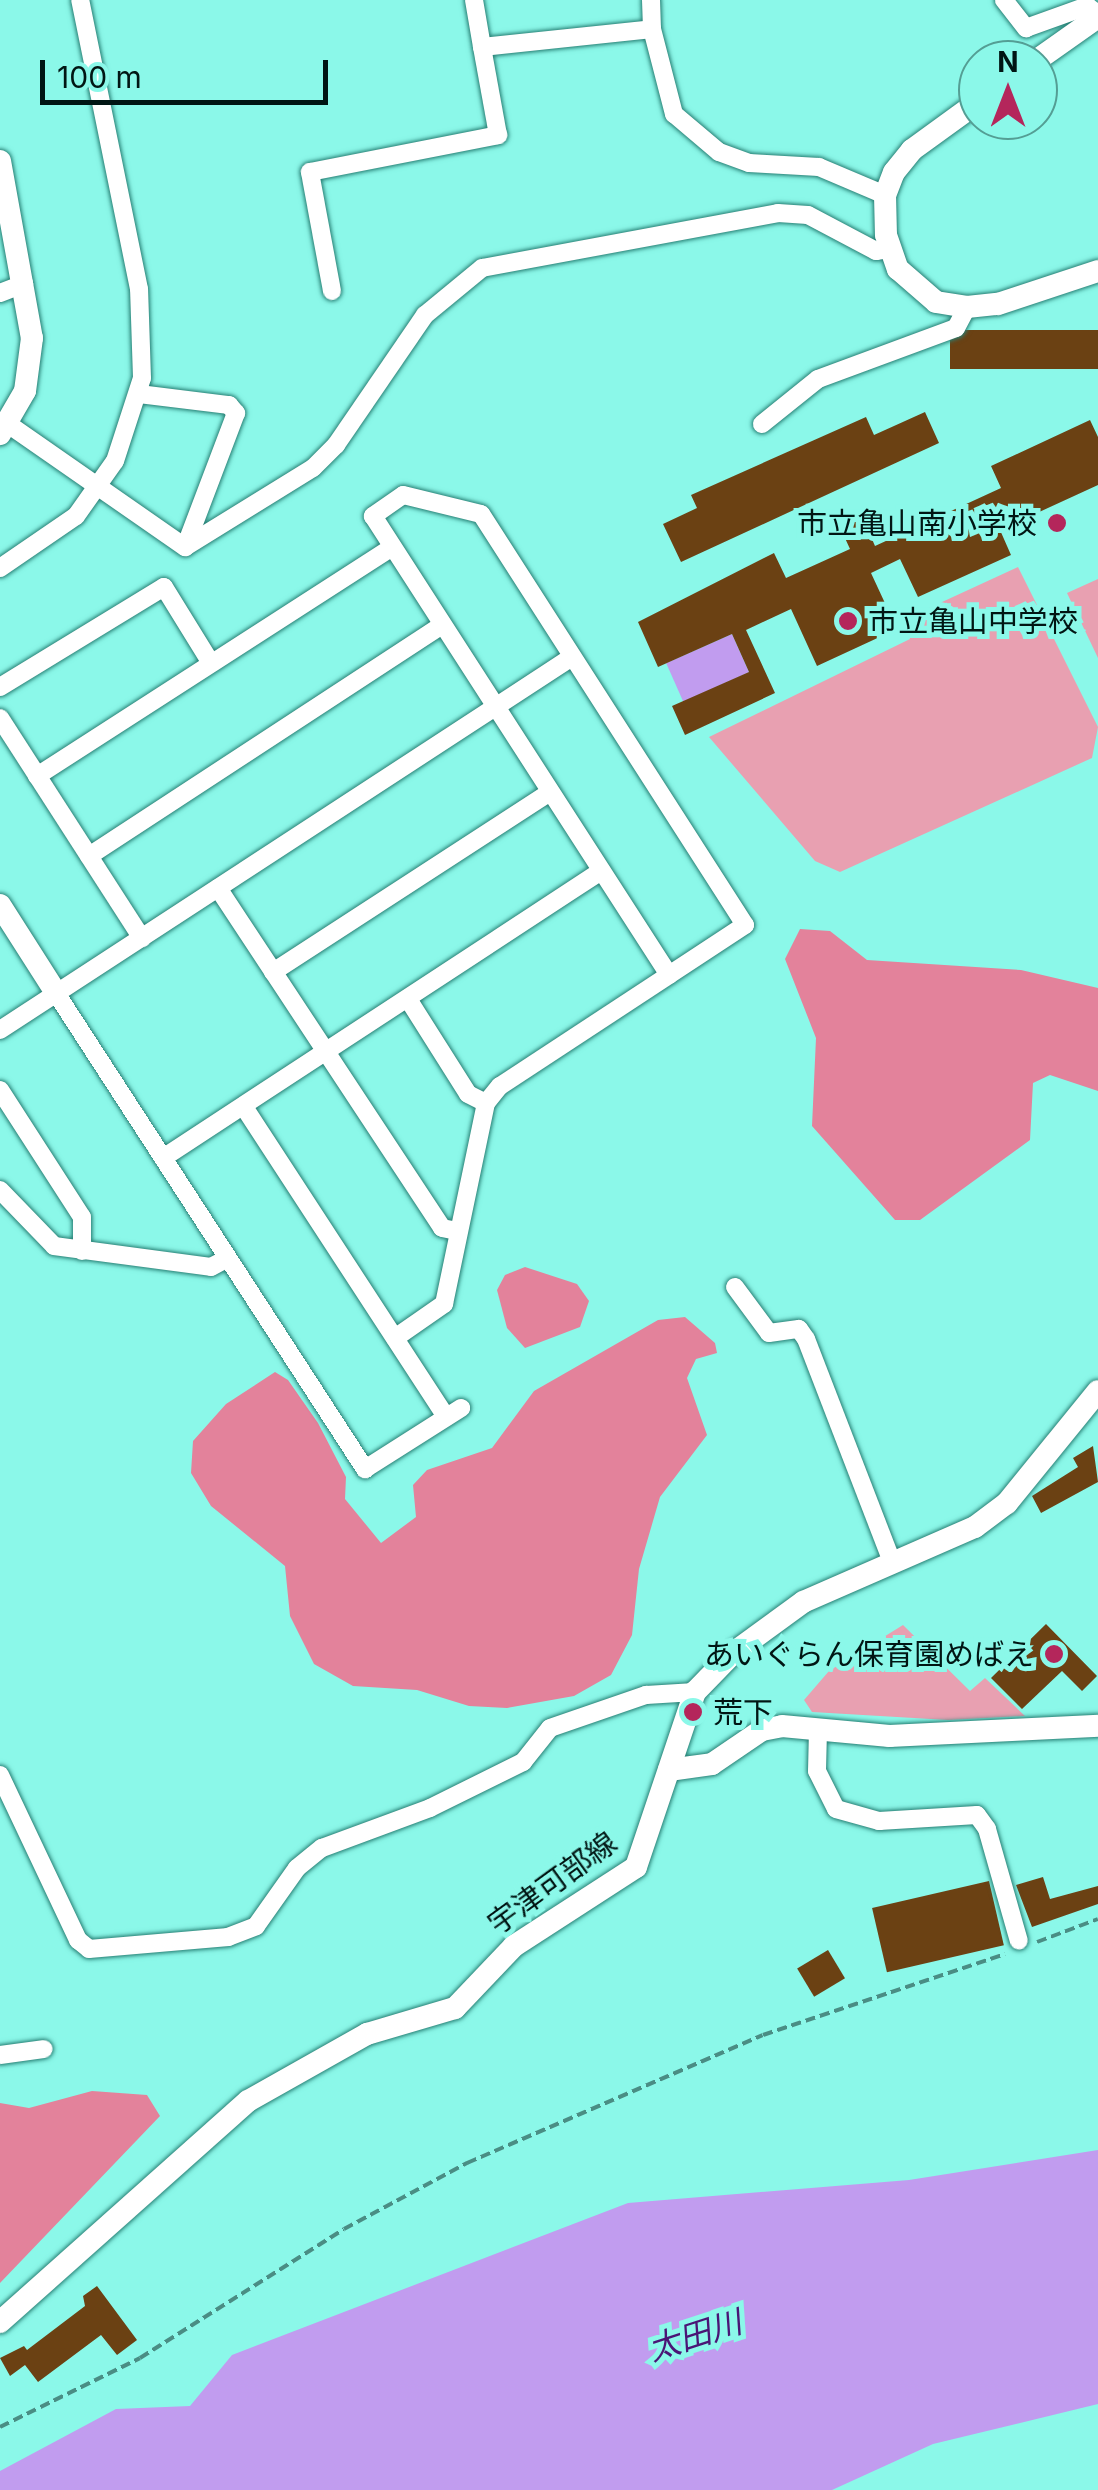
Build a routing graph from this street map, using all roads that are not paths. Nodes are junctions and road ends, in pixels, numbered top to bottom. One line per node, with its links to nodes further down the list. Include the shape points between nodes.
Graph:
1 (80, 0): 18 (street, via 139,289 145,342)
2 (474, 0): 8 (street)
3 (651, 0): 6 (street)
4 (1004, 0): 5 (street, via 1026,28 1087,6)
5 (1098, 16): 7 (main road)
6 (652, 30): 8 (street); 11 (street, via 674,114 719,152 749,163 819,168)
7 (1058, 45)
8 (482, 47): 15 (street, via 498,135 310,172)
9 (958, 117): 11 (main road, via 912,150)
10 (1, 172): 14 (main road)
11 (885, 195): 12 (main road)
12 (888, 249): 17 (main road, via 918,290 936,302); 22 (street, via 876,251 808,215 778,213 482,268 425,315 313,468)
13 (1098, 270): 17 (main road, via 998,304)
14 (24, 284): 16 (street); 20 (main road, via 31,363)
15 (332, 291)
16 (0, 292)
17 (967, 306): 19 (street, via 956,328 818,379)
18 (138, 394): 21 (street, via 115,462); 22 (street, via 228,405 236,413)
19 (762, 424)
20 (4, 429): 21 (street)
21 (97, 486): 22 (street); 24 (street, via 76,516)
22 (185, 546)
23 (391, 548): 25 (street); 26 (street, via 373,516 402,495 482,514); 27 (street)
24 (0, 568)
25 (442, 625): 29 (street); 33 (street)
26 (572, 656): 29 (street); 39 (street, via 745,925)
27 (211, 663): 28 (street, via 164,587); 31 (street)
28 (0, 687)
29 (496, 707): 32 (street); 35 (street)
30 (0, 718): 31 (street)
31 (37, 776): 33 (street)
32 (550, 792): 34 (street); 38 (street)
33 (89, 856): 37 (street)
34 (601, 871): 39 (street); 41 (street)
35 (218, 888): 37 (street); 38 (street)
36 (0, 905): 40 (main road)
37 (142, 938): 40 (street)
38 (273, 972): 43 (street)
39 (669, 975): 45 (street, via 500,1086)
40 (56, 993): 42 (street); 47 (street)
41 (408, 999): 43 (street); 45 (street, via 468,1094)
42 (0, 1030)
43 (326, 1053): 46 (street); 49 (street, via 442,1228)
44 (0, 1090): 50 (street, via 82,1217)
45 (486, 1103): 49 (street)
46 (244, 1108): 47 (street); 53 (street)
47 (162, 1158): 51 (street)
48 (0, 1190): 50 (street, via 54,1246)
49 (458, 1231): 53 (street, via 444,1304)
50 (82, 1251): 51 (street, via 211,1267)
51 (228, 1258): 53 (street, via 365,1469 453,1413)
52 (734, 1287): 55 (street, via 770,1333 800,1329 806,1339)
53 (395, 1338)
54 (1098, 1391): 55 (main road, 宇津可部線, via 1007,1502 962,1534)
55 (893, 1564): 56 (main road, 宇津可部線, via 803,1602 732,1654)
56 (695, 1692): 59 (main road, 宇津可部線); 60 (street, via 646,1694 575,1714 550,1728 524,1762 430,1808 322,1848 297,1868 256,1926 228,1937 90,1949 78,1940)
57 (1098, 1726): 58 (main road, via 969,1736)
58 (818, 1730): 59 (main road, via 762,1730 712,1764); 61 (street, via 817,1771 836,1809 879,1821 977,1815 987,1829)
59 (669, 1770): 64 (main road, 宇津可部線, via 636,1867 514,1946 455,2008 368,2034 248,2101)
60 (0, 1775)
61 (1019, 1941)
62 (44, 2050): 63 (street)
63 (0, 2055)
64 (0, 2322)

